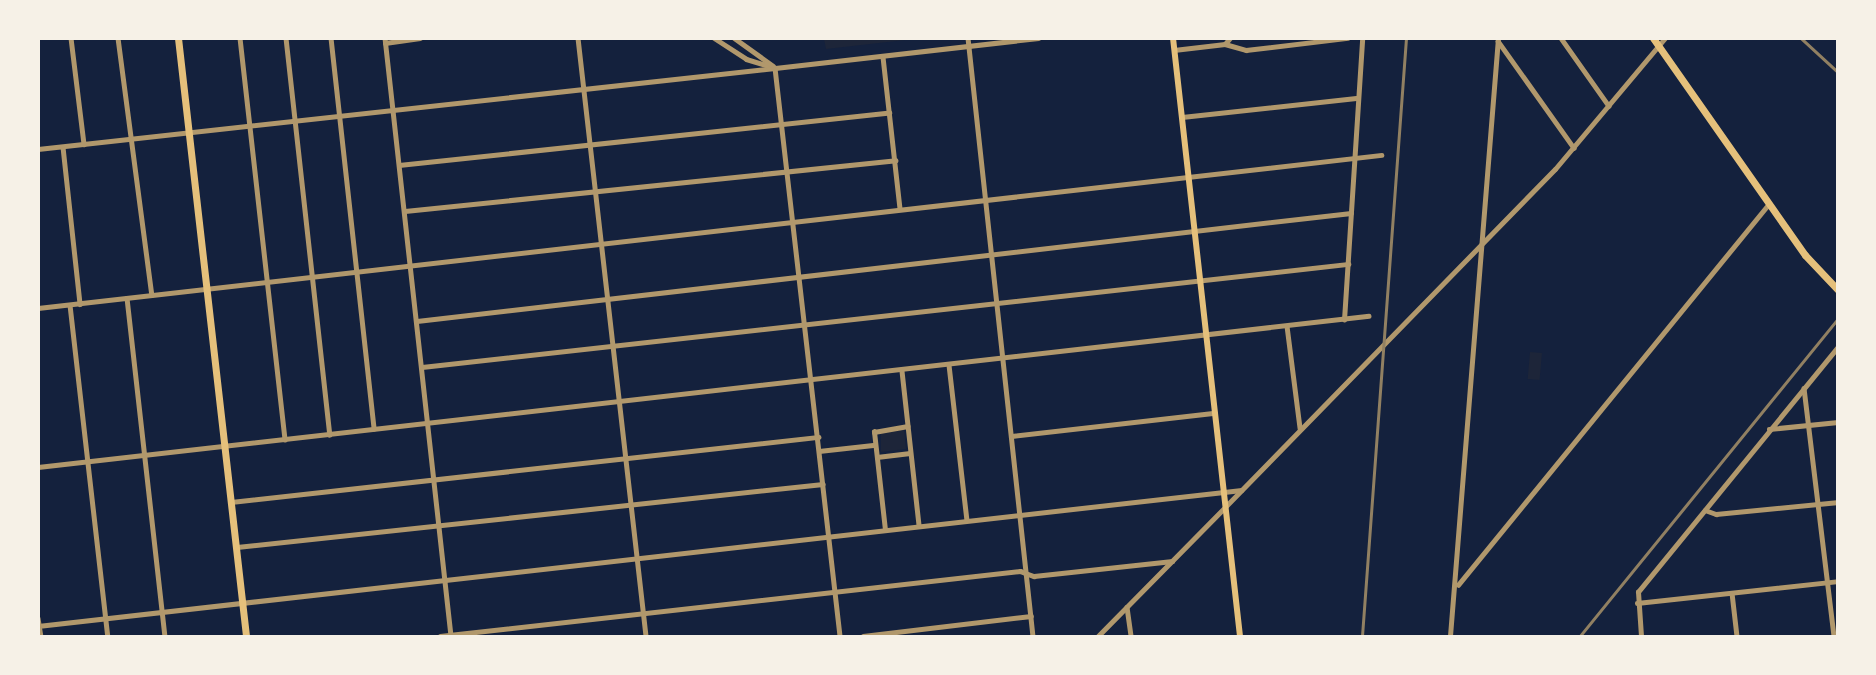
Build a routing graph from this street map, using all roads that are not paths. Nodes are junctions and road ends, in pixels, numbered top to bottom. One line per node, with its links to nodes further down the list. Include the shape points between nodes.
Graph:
1 (71, 38): 41 (street)
2 (118, 38): 39 (street)
3 (178, 38): 38 (main road)
4 (240, 38): 37 (street)
5 (286, 38): 35 (street)
6 (331, 38): 33 (street)
7 (420, 38): 21 (street)
8 (578, 38): 28 (street)
9 (714, 38): 27 (street, via 747,59)
10 (734, 38): 27 (street)
11 (968, 38): 23 (street)
12 (1038, 38): 23 (street)
13 (1173, 38): 25 (main road)
14 (1230, 38): 22 (street)
15 (1347, 38): 22 (street, via 1246,50)
16 (1362, 38): 29 (street)
17 (1561, 38): 30 (street)
18 (1653, 38): 24 (main road)
19 (1665, 38): 24 (street)
20 (1498, 39): 43 (street); 59 (street)
21 (385, 41): 31 (street)
22 (1225, 44): 25 (street)
23 (969, 46): 26 (street); 52 (street)
24 (1659, 47): 30 (street); 53 (main road)
25 (1174, 50): 34 (main road)
26 (883, 57): 27 (street); 32 (street)
27 (775, 68): 28 (street); 36 (street)
28 (584, 88): 31 (street); 40 (street)
29 (1358, 98): 34 (street); 46 (street)
30 (1609, 107): 43 (street)
31 (393, 109): 33 (street); 48 (street)
32 (890, 113): 36 (street); 47 (street)
33 (340, 115): 35 (street); 64 (street)
34 (1182, 117): 50 (main road)
35 (295, 121): 37 (street); 65 (street)
36 (782, 122): 40 (street); 49 (street)
37 (250, 126): 38 (street); 68 (street)
38 (187, 132): 39 (street); 69 (main road)
39 (132, 139): 41 (street); 71 (street)
40 (590, 142): 48 (street); 51 (street)
41 (84, 144): 42 (street)
42 (63, 147): 44 (street); 75 (street)
43 (1574, 148): 59 (street)
44 (38, 149)
45 (1381, 155): 46 (street)
46 (1354, 158): 50 (street); 56 (street)
47 (895, 160): 49 (street); 54 (street)
48 (399, 165): 55 (street)
49 (787, 170): 51 (street); 57 (street)
50 (1189, 178): 52 (street); 58 (main road)
51 (596, 190): 55 (street); 60 (street)
52 (987, 201): 54 (street); 61 (street)
53 (1769, 204): 70 (main road, via 1810,261); 137 (street)
54 (900, 209): 57 (street)
55 (405, 211): 63 (street)
56 (1351, 213): 58 (street); 62 (street)
57 (793, 222): 60 (street); 66 (street)
58 (1195, 232): 61 (street); 67 (main road)
59 (1483, 243): 98 (street); 137 (street)
60 (602, 244): 63 (street); 73 (street)
61 (993, 256): 66 (street); 74 (street)
62 (1348, 264): 67 (street); 79 (street)
63 (410, 266): 64 (street); 80 (street)
64 (357, 272): 65 (street); 99 (street)
65 (312, 277): 68 (street); 101 (street)
66 (799, 278): 73 (street); 81 (street)
67 (1200, 280): 74 (street); 83 (main road)
68 (267, 282): 69 (street); 104 (street)
69 (205, 289): 71 (street); 106 (main road)
70 (1838, 290)
71 (152, 295): 72 (street)
72 (127, 298): 75 (street); 109 (street)
73 (608, 300): 80 (street); 84 (street)
74 (998, 302): 81 (street); 86 (street)
75 (80, 304): 76 (street)
76 (71, 305): 77 (street); 112 (street)
77 (38, 309)
78 (1368, 316): 79 (street)
79 (1345, 320): 82 (street)
80 (417, 321): 88 (street)
81 (805, 325): 84 (street); 90 (street)
82 (1287, 326): 83 (street); 98 (street)
83 (1207, 335): 86 (street); 93 (main road)
84 (613, 347): 88 (street); 92 (street)
85 (1838, 347): 91 (street)
86 (1004, 358): 87 (street); 102 (street)
87 (949, 365): 89 (street); 125 (street)
88 (422, 367): 95 (street)
89 (902, 371): 90 (street); 97 (street)
90 (811, 380): 92 (street); 103 (street)
91 (1804, 387): 96 (street); 100 (street)
92 (620, 401): 95 (street); 110 (street)
93 (1215, 413): 102 (street); 117 (main road)
94 (1838, 422): 96 (street)
95 (429, 423): 99 (street); 114 (street)
96 (1810, 425): 100 (street); 121 (street)
97 (907, 426): 105 (street, via 881,428 874,432); 108 (street)
98 (1300, 428): 116 (street)
99 (374, 429): 101 (street)
100 (1769, 429): 123 (street)
101 (330, 435): 104 (street)
102 (1012, 436): 124 (street)
103 (817, 437): 107 (street); 110 (street)
104 (285, 439): 106 (street)
105 (873, 445): 107 (street); 111 (street)
106 (225, 446): 109 (street); 118 (main road)
107 (819, 451): 115 (street)
108 (910, 453): 111 (street); 127 (street)
109 (145, 455): 112 (street); 143 (street)
110 (626, 456): 114 (street); 120 (street)
111 (877, 457): 128 (street)
112 (88, 461): 113 (street); 147 (street)
113 (38, 467)
114 (436, 477): 118 (street); 126 (street)
115 (823, 484): 120 (street); 129 (street)
116 (1242, 489): 117 (street); 122 (street)
117 (1224, 492): 122 (main road); 124 (street)
118 (231, 502): 130 (main road)
119 (1838, 502): 121 (street)
120 (631, 504): 126 (street); 131 (street)
121 (1818, 505): 123 (street, via 1716,514); 136 (street)
122 (1225, 507): 132 (street); 161 (main road)
123 (1704, 510): 141 (street, via 1638,592)
124 (1020, 515): 125 (street); 133 (street)
125 (967, 520): 127 (street)
126 (440, 525): 130 (street); 134 (street)
127 (919, 526): 128 (street)
128 (885, 530): 129 (street)
129 (829, 537): 131 (street); 138 (street)
130 (237, 547): 140 (main road)
131 (638, 559): 134 (street); 144 (street)
132 (1172, 561): 133 (street); 142 (street)
133 (1027, 574): 138 (street); 145 (street)
134 (445, 580): 140 (street); 154 (street)
135 (1838, 581): 136 (street)
136 (1828, 582): 139 (street); 165 (street)
137 (1458, 585): 162 (street)
138 (835, 592): 144 (street); 156 (street)
139 (1732, 593): 141 (street); 164 (street)
140 (242, 603): 143 (street); 152 (main road)
141 (1637, 603): 163 (street)
142 (1127, 607): 159 (street); 160 (street)
143 (162, 612): 147 (street); 151 (street)
144 (644, 613): 154 (street); 155 (street)
145 (1031, 617): 157 (street); 158 (street)
146 (38, 618): 148 (street)
147 (106, 619): 148 (street); 150 (street)
148 (39, 626): 149 (street)
149 (41, 636)
150 (108, 636)
151 (165, 636)
152 (246, 636)
153 (440, 636): 154 (street)
154 (451, 636)
155 (646, 636)
156 (840, 636)
157 (863, 636)
158 (1034, 636)
159 (1098, 636)
160 (1131, 636)
161 (1240, 636)
162 (1451, 636)
163 (1641, 636)
164 (1737, 636)
165 (1834, 636)

